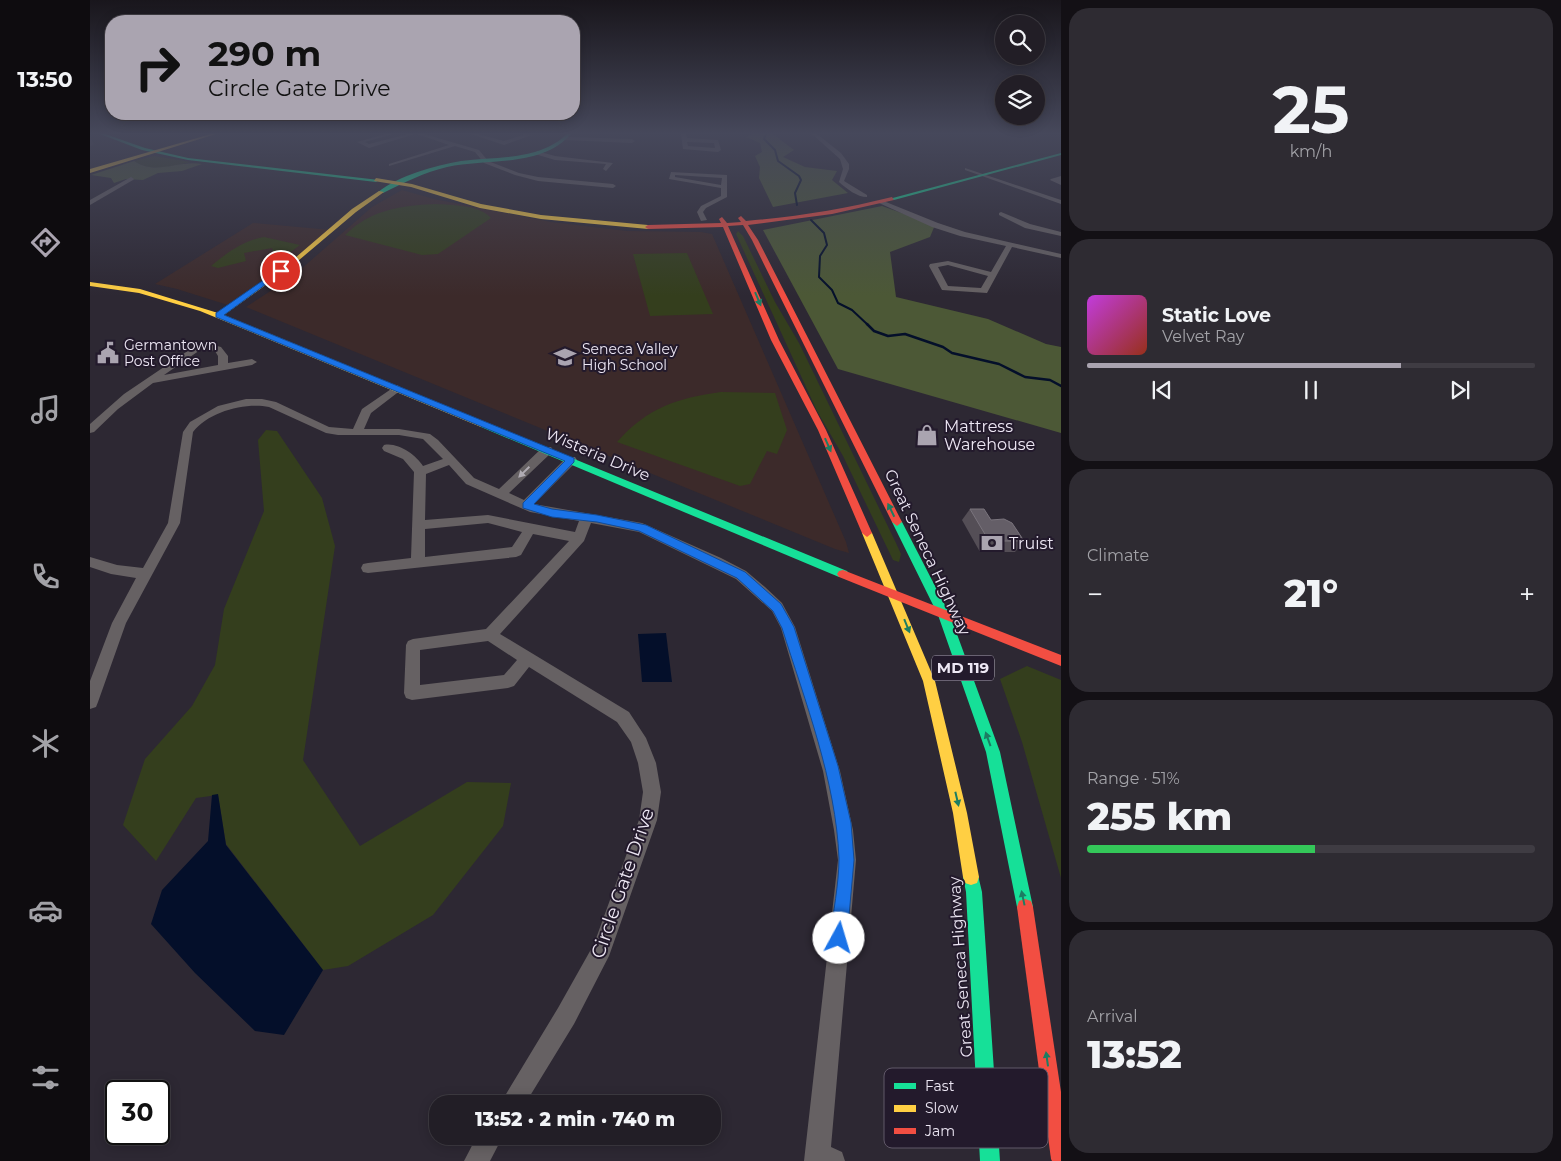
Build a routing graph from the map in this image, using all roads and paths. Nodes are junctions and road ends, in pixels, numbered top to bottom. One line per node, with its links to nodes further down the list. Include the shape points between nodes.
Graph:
1 (115, 188): 15 (street)
2 (390, 188): 25 (main road, via 367,199 292,263)
3 (414, 188): 19 (main road, via 480,206 550,218 639,227)
4 (444, 188): 17 (main road, via 487,200 628,220)
5 (724, 188): 17 (street, via 724,197 702,207)
6 (849, 188): 11 (street)
7 (895, 188): 11 (main road)
8 (934, 188): 13 (main road)
9 (1022, 188): 12 (street)
10 (1061, 195): 12 (street)
11 (865, 196): 18 (main road, via 805,211)
12 (1050, 198): 14 (street)
13 (881, 202): 18 (main road, via 814,216); 21 (street, via 935,225)
14 (1061, 202)
15 (90, 203)
16 (1001, 214): 20 (street, via 1028,226)
17 (703, 220): 19 (main road)
18 (743, 221): 19 (main road); 48 (main road, Great Seneca Highway / MD 119, one-way to 18, via 826,378)
19 (724, 223): 47 (main road, Great Seneca Highway / MD 119, one-way to 47, via 775,340 822,430)
20 (1061, 234)
21 (1010, 245): 22 (street); 23 (street)
22 (1061, 256)
23 (994, 275): 23 (street, via 984,291 945,288 933,266 948,263)
24 (90, 284): 25 (main road, Wisteria Drive, via 152,293)
25 (219, 315): 29 (main road, Wisteria Drive)
26 (252, 362): 27 (street)
27 (223, 367): 28 (street); 28 (street, via 218,349 201,346)
28 (153, 380): 30 (street, via 111,410)
29 (397, 388): 31 (street, via 366,411); 33 (main road, Wisteria Drive)
30 (90, 430)
31 (357, 432): 34 (street, via 426,436); 46 (street, via 326,430 262,402 232,404 206,416 188,432 174,522)
32 (388, 448): 36 (street, via 413,459)
33 (546, 450): 35 (main road, Wisteria Drive); 37 (street, one-way to 37)
34 (450, 460): 36 (street); 37 (street, via 470,481)
35 (571, 460): 38 (street); 47 (main road, Wisteria Drive)
36 (420, 472): 40 (street)
37 (501, 494): 38 (street)
38 (526, 505): 39 (street, via 552,513)
39 (587, 517): 42 (street); 57 (street, via 642,528 741,575 777,607 788,627 831,766 847,860)
40 (419, 525): 41 (street, via 488,519); 44 (street)
41 (530, 528): 42 (street); 44 (street, via 516,552)
42 (579, 538): 49 (street)
43 (90, 562): 46 (street, via 124,572)
44 (418, 562): 45 (street)
45 (368, 568)
46 (146, 572): 52 (street, via 119,623)
47 (894, 596): 48 (main road, Wisteria Drive); 53 (main road, Great Seneca Highway / MD 119, one-way to 53, via 929,681 960,813 974,892)
48 (944, 615): 51 (main road, Wisteria Drive); 58 (main road, Great Seneca Highway / MD 119, one-way to 48, via 1029,926 993,752)
49 (490, 635): 50 (street, Circle Gate Drive); 50 (street, via 413,645 412,693 508,680)
50 (528, 658): 54 (street, Circle Gate Drive, via 623,717 638,738 652,792 648,820 602,949)
51 (1061, 661)
52 (90, 702)
53 (984, 1068)
54 (518, 1095)
55 (486, 1145): 59 (street)
56 (989, 1148): 60 (main road, Great Seneca Highway / MD 119, one-way to 60)
57 (822, 1159)
58 (1061, 1159)
59 (476, 1161)
60 (990, 1161)

